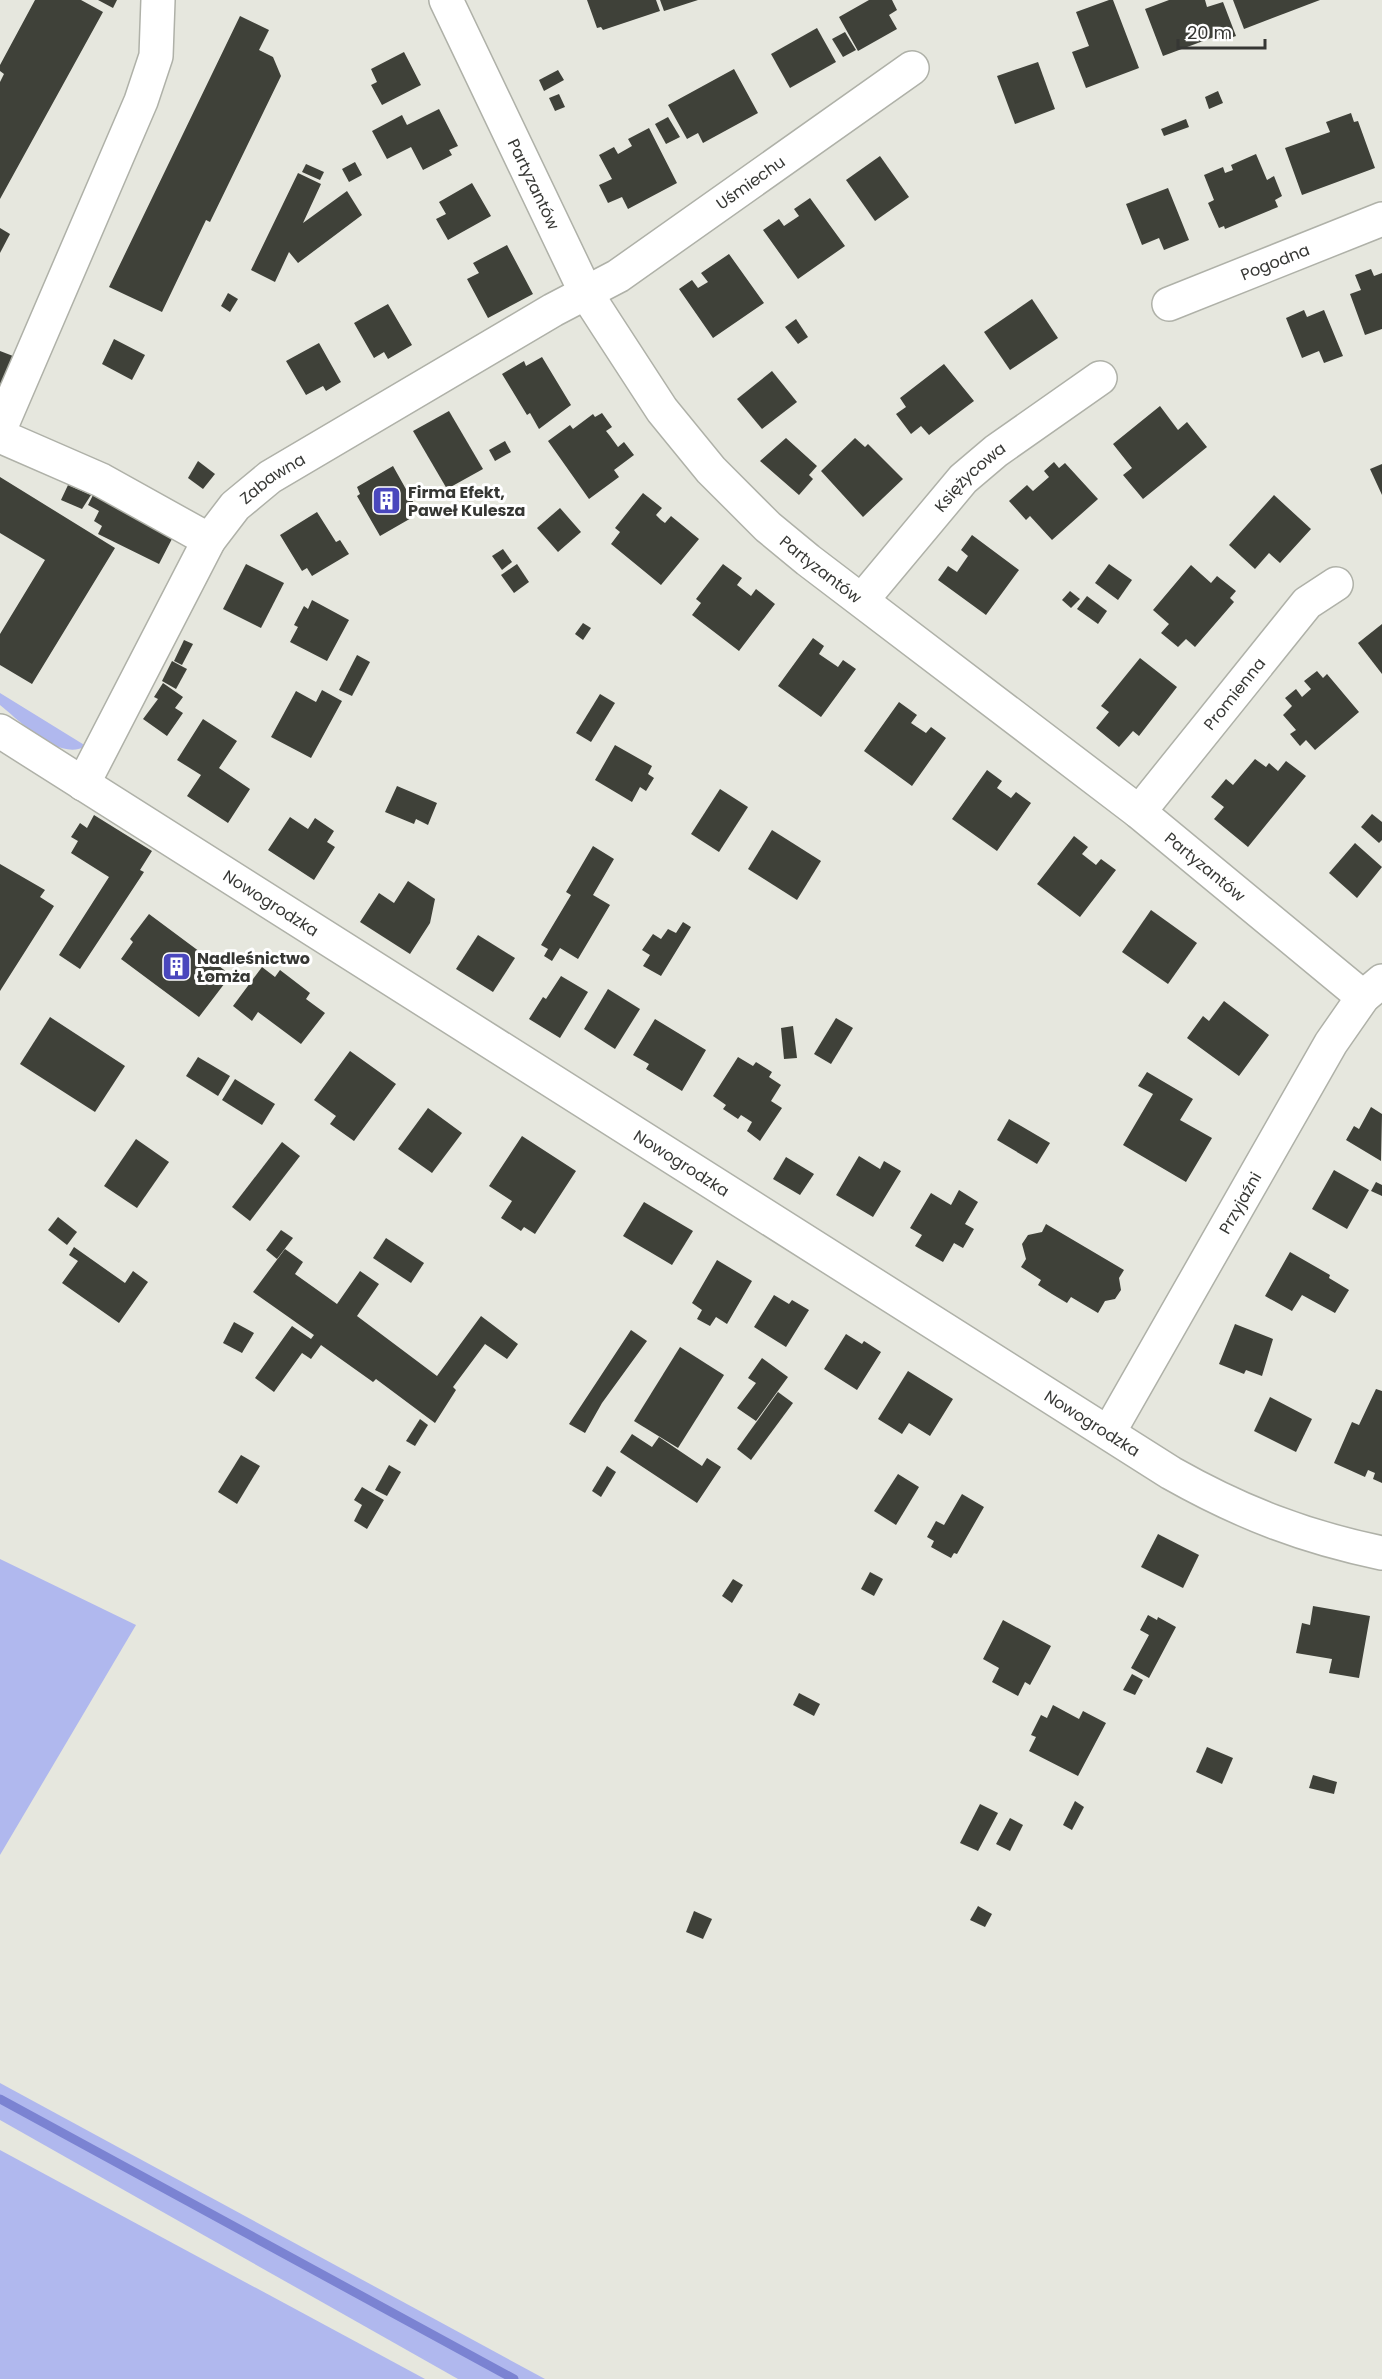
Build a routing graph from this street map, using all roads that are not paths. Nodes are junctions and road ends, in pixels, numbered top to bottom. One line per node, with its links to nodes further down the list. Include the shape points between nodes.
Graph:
1 (158, 0): 8 (street, via 156,56 141,101)
2 (446, 0): 5 (street, Partyzantów)
3 (912, 68): 5 (street, Uśmiechu, via 618,276)
4 (1382, 219): 6 (street, Pogodna)
5 (586, 293): 10 (street, Zabawna, via 270,477 235,506); 12 (street, Partyzantów, via 662,410 711,470 768,527)
6 (1169, 304)
7 (1100, 378): 12 (street, Księżycowa, via 963,479)
8 (0, 429)
9 (0, 436): 10 (street, via 101,480)
10 (209, 540): 14 (street, Zabawna)
11 (1336, 584): 15 (street, Promienna, via 1306,603)
12 (862, 600): 15 (street, Partyzantów)
13 (0, 731): 14 (street, Nowogrodzka)
14 (83, 784): 17 (street, Nowogrodzka)
15 (1139, 812): 16 (street, Partyzantów)
16 (1373, 989): 17 (street, Przyjaźni, via 1330,1043)
17 (1109, 1432): 18 (street, Nowogrodzka, via 1180,1478 1251,1515 1322,1539)
18 (1382, 1552)

